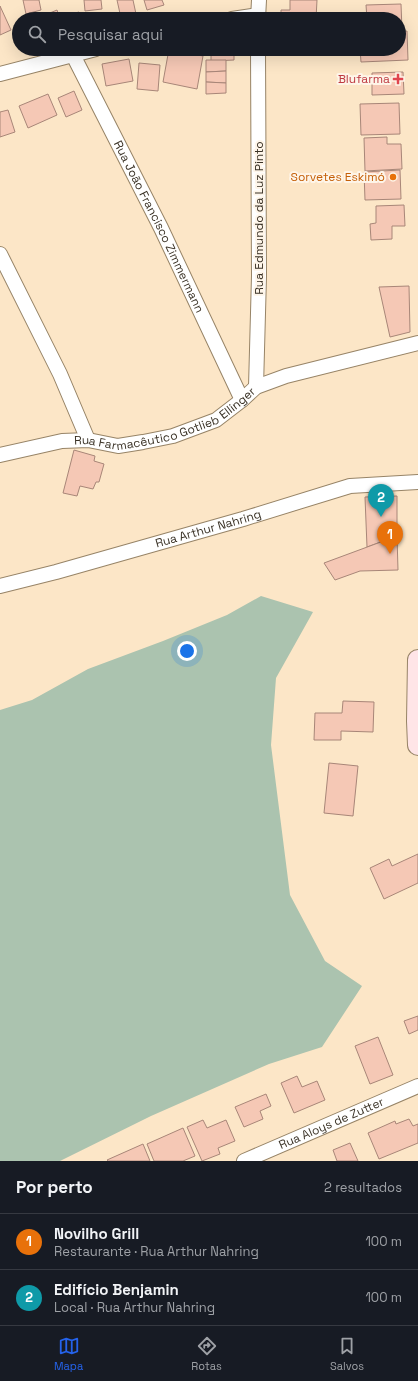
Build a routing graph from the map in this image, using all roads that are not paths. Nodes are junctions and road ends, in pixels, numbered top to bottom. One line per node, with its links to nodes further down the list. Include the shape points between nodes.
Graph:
1 (258, 0): 2 (street)
2 (258, 12)
3 (69, 56): 6 (street)
4 (74, 56): 10 (street, Rua João Francisco Zimmermann, via 161,228)
5 (258, 56): 9 (street, Rua Edmundo da Luz Pinto, via 259,276)
6 (0, 74)
7 (1, 259): 11 (street, via 60,374)
8 (418, 343): 9 (street, Rua Farmacêutico Gotlieb Ellinger, via 286,376)
9 (256, 387): 10 (street, Rua Farmacêutico Gotlieb Ellinger)
10 (242, 400): 11 (street, Rua Farmacêutico Gotlieb Ellinger, via 216,420 173,436 118,446)
11 (88, 440): 12 (street, Rua Farmacêutico Gotlieb Ellinger, via 62,441)
12 (0, 455)
13 (418, 482): 14 (street, Rua Arthur Nahring, via 350,486)
14 (0, 586)
15 (418, 660): 16 (main road)
16 (418, 745)
17 (418, 1086): 18 (street, Rua Aloys de Zutter)
18 (244, 1161)

